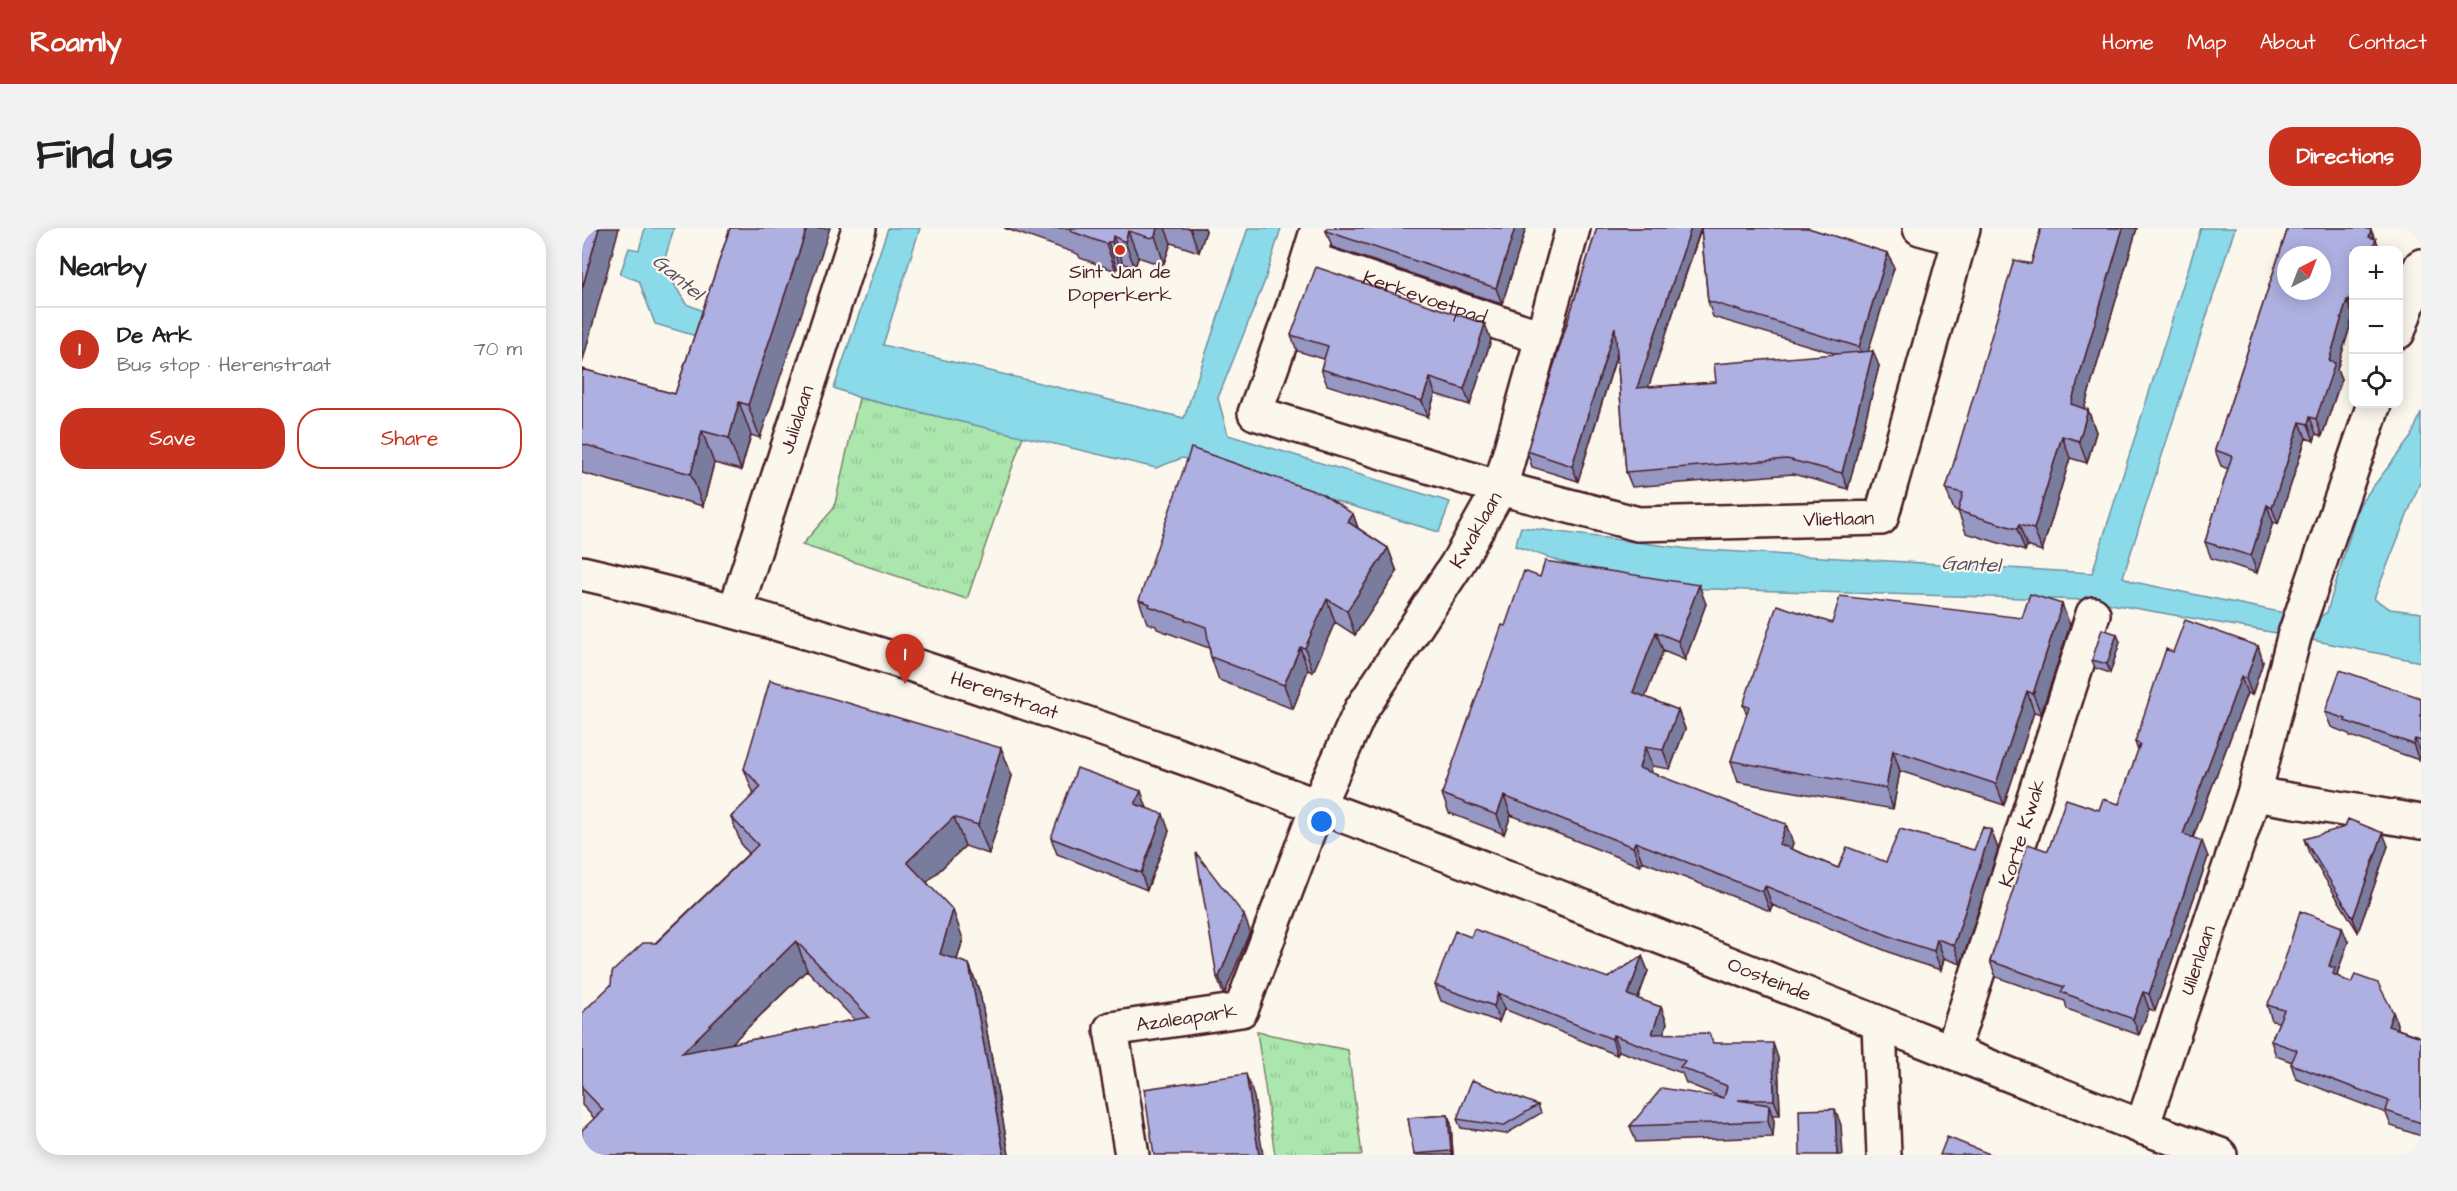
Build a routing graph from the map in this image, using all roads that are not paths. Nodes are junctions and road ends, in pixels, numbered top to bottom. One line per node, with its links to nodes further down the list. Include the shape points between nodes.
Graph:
1 (859, 228): 13 (street, Julialaan)
2 (1318, 228): 6 (street)
3 (1573, 228): 9 (street, Kwaklaan)
4 (1920, 228): 5 (street)
5 (1962, 233): 11 (street, Vlietlaan, via 1881,518 1638,524)
6 (1309, 259): 9 (street, Kerkevoetpad); 11 (street, via 1254,413)
7 (2421, 266): 8 (street)
8 (2403, 318)
9 (1541, 337): 11 (street, Kwaklaan)
10 (2373, 408): 15 (street, Uilenlaan, via 2297,627)
11 (1500, 488): 16 (street, Kwaklaan, via 1456,564 1361,710)
12 (582, 573): 13 (street, Herenstraat)
13 (735, 611): 16 (street, Herenstraat, via 973,684)
14 (2093, 614): 19 (street, Korte Kwak)
15 (2254, 794): 17 (street); 20 (street, Uilenlaan)
16 (1318, 805): 18 (street, Oosteinde); 21 (street, Azaleapark, via 1241,1010 1111,1029)
17 (2421, 822)
18 (1879, 1024): 19 (street, Oosteinde); 22 (street)
19 (1952, 1052): 20 (street, Oosteinde)
20 (2142, 1127): 23 (street, Oosteinde)
21 (1132, 1155)
22 (1884, 1155)
23 (2220, 1155)

